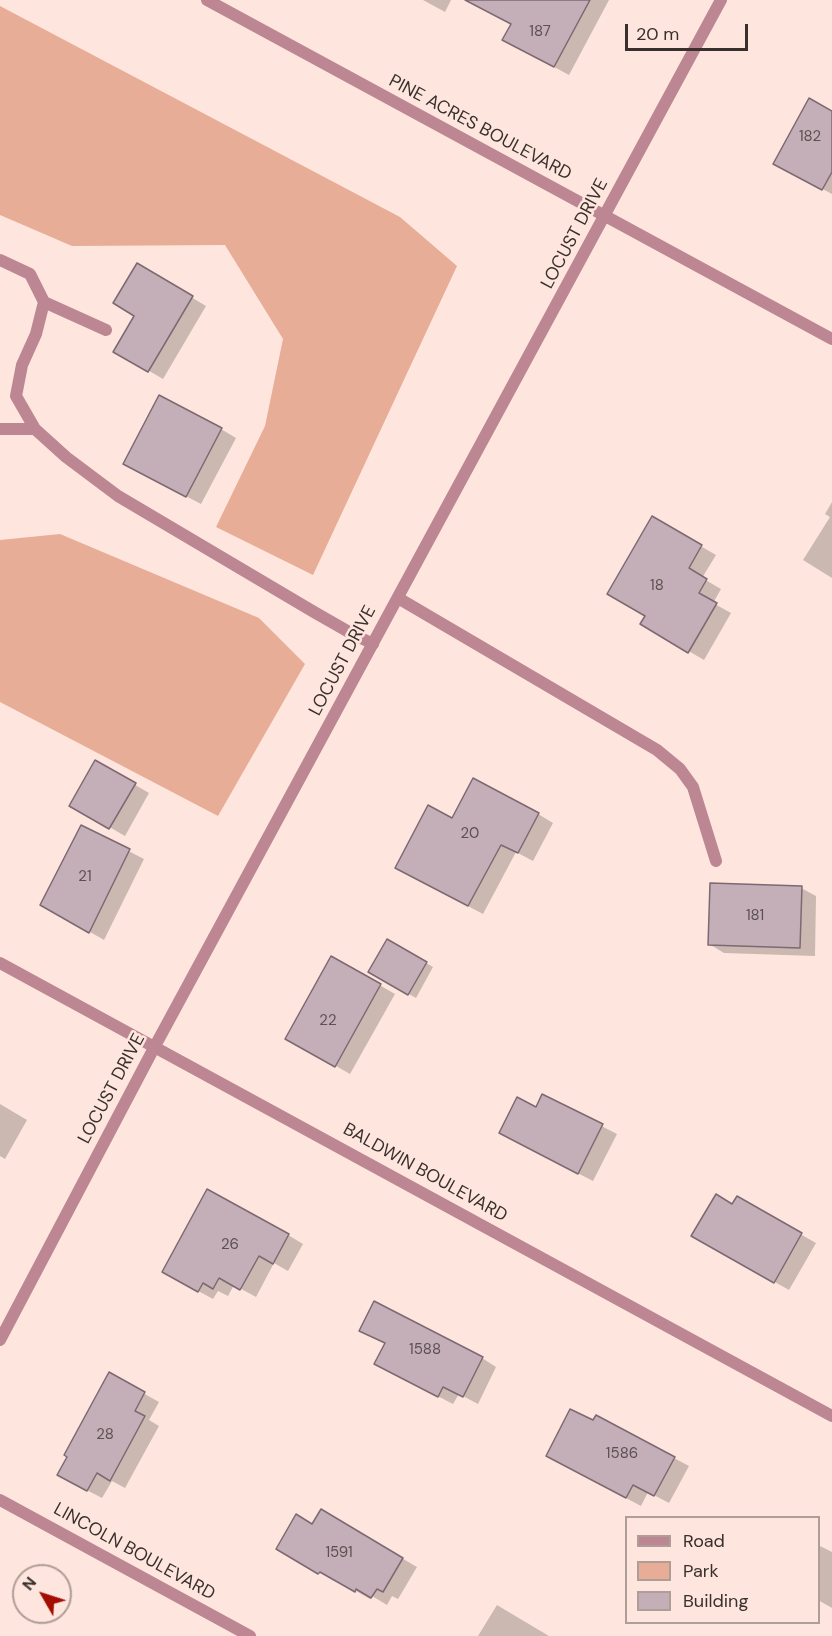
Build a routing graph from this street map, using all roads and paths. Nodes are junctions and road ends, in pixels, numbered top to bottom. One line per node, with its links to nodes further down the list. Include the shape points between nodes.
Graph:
1 (207, 0): 3 (street, PINE ACRES BOULEVARD)
2 (721, 0): 3 (street, LOCUST DRIVE)
3 (605, 216): 7 (street, PINE ACRES BOULEVARD); 10 (street, LOCUST DRIVE)
4 (0, 260): 5 (street, via 30,274)
5 (44, 302): 6 (street); 9 (street, via 36,334 22,364 16,396)
6 (106, 330)
7 (832, 339)
8 (0, 429): 9 (street)
9 (35, 429): 11 (street, via 118,496)
10 (398, 598): 11 (street, LOCUST DRIVE); 12 (street, via 657,750 680,769 693,787)
11 (373, 644): 14 (street, LOCUST DRIVE)
12 (716, 861)
13 (0, 963): 14 (street, BALDWIN BOULEVARD)
14 (155, 1046): 15 (street, LOCUST DRIVE); 16 (street, BALDWIN BOULEVARD)
15 (0, 1340)
16 (832, 1416)
17 (0, 1500): 18 (street, LINCOLN BOULEVARD)
18 (250, 1636)

